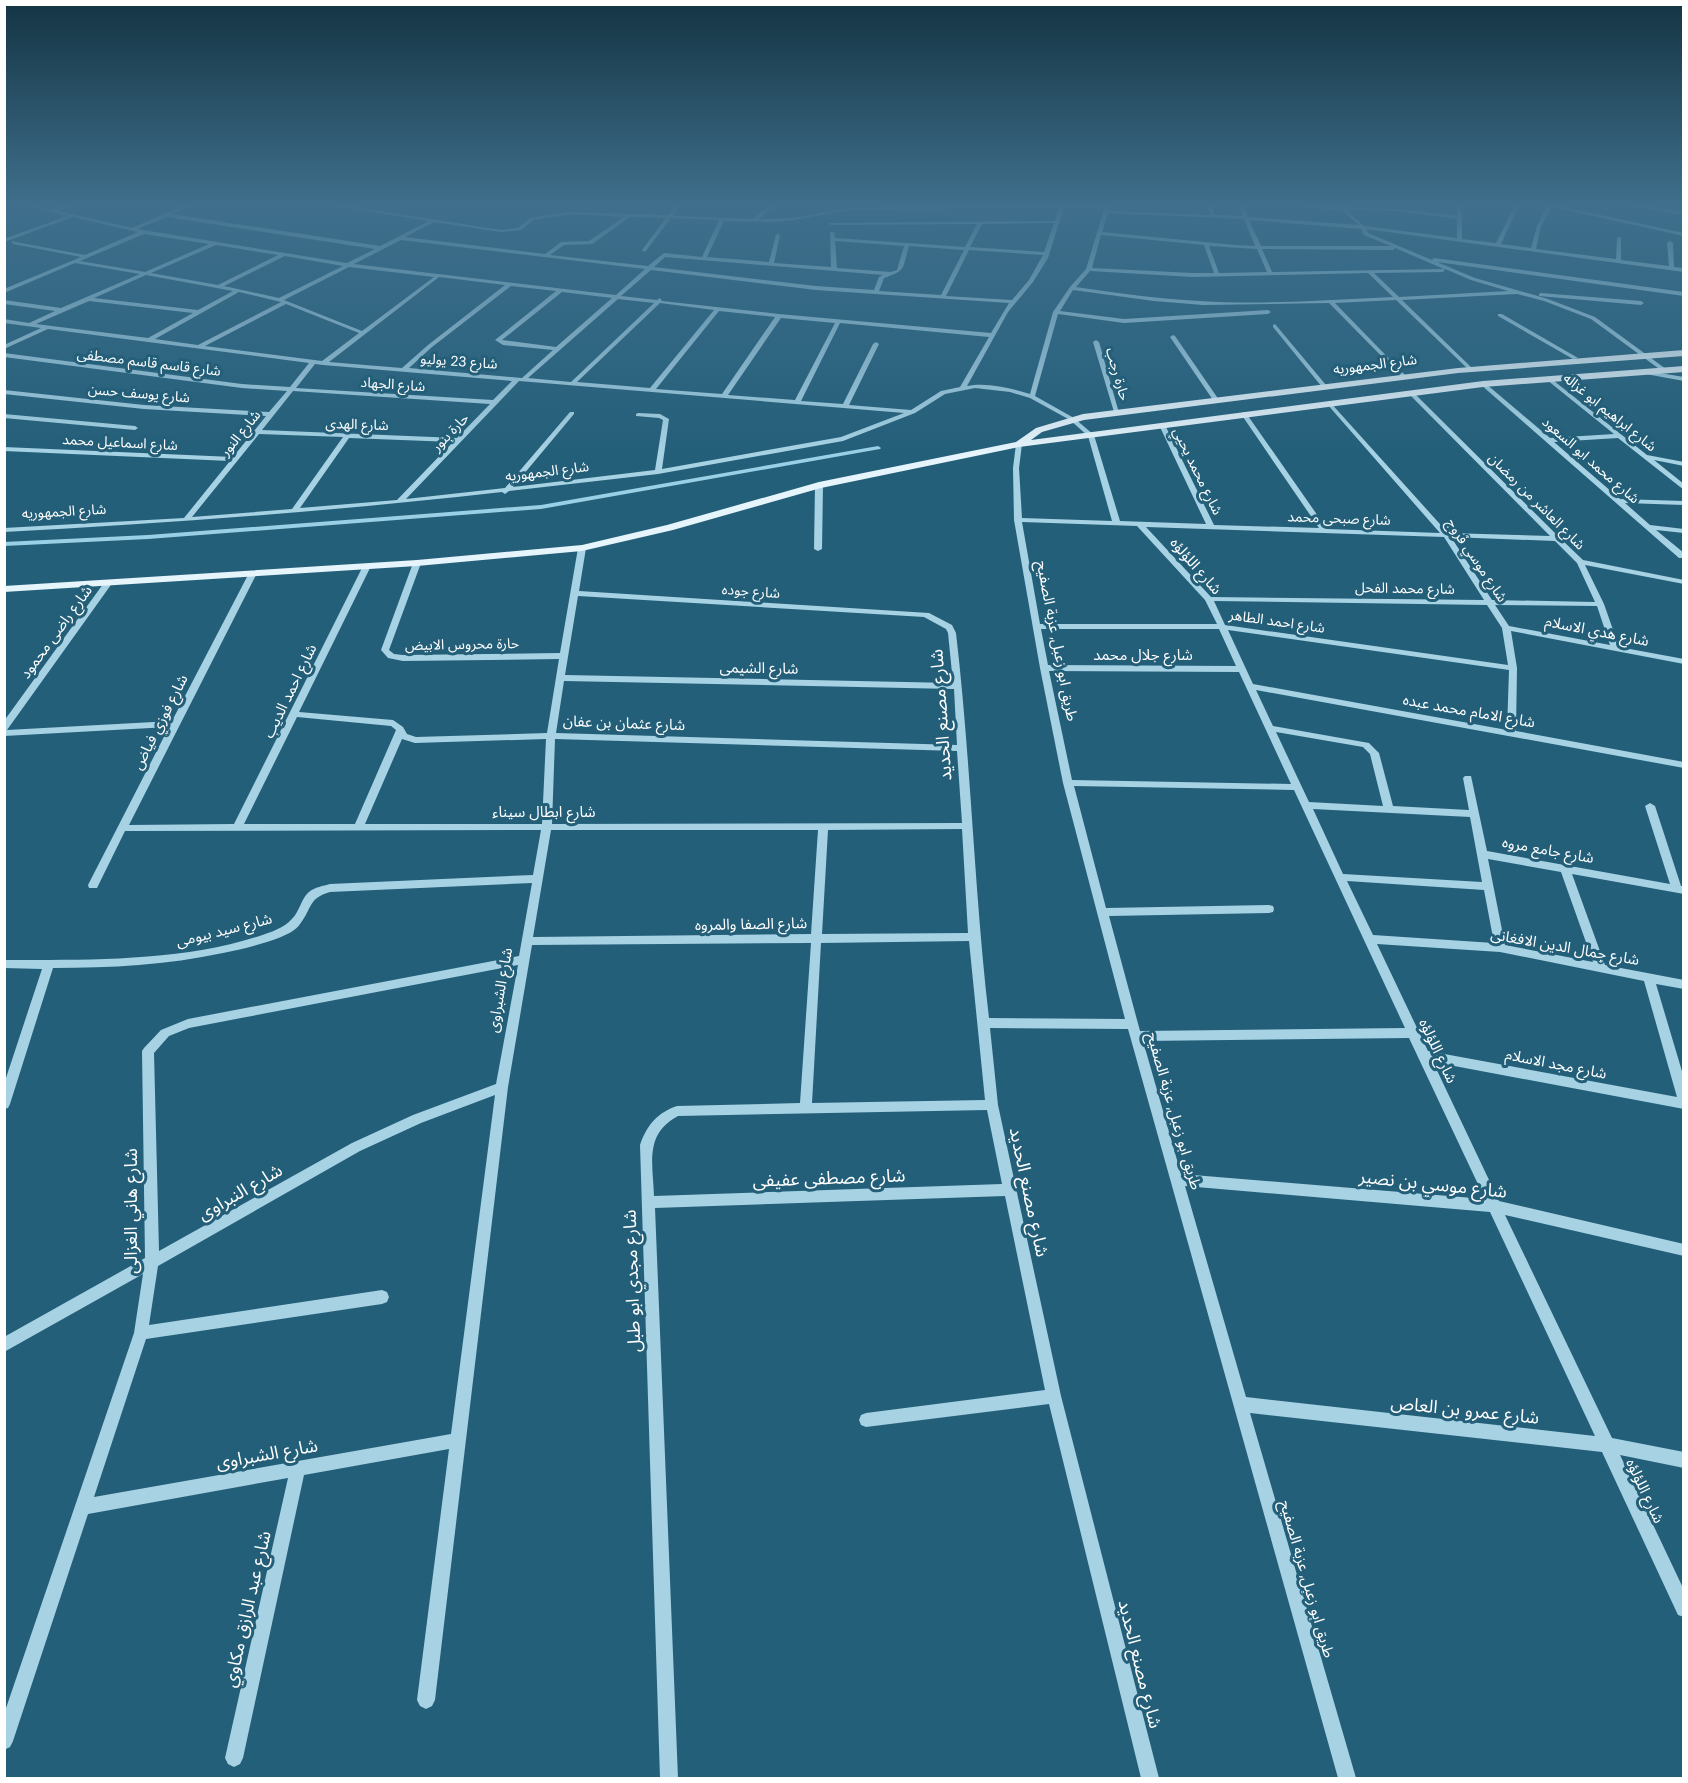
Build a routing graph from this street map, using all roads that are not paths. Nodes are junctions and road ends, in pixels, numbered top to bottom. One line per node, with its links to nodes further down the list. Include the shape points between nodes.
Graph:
1 (118, 286): 24 (street)
2 (220, 286): 17 (street)
3 (310, 286): 26 (street)
4 (425, 286): 43 (street)
5 (507, 286): 58 (street)
6 (538, 286): 16 (street)
7 (628, 286): 21 (street, حارة بنور)
8 (801, 286): 18 (street)
9 (878, 286): 18 (street)
10 (948, 286): 22 (street)
11 (1027, 286): 29 (street)
12 (1385, 286): 23 (street)
13 (1501, 286): 19 (street)
14 (1626, 286): 20 (street)
15 (1072, 288): 27 (street, via 1202,303); 34 (street)
16 (562, 289): 21 (street); 51 (street, via 498,340)
17 (238, 290): 26 (street); 33 (street)
18 (876, 291): 22 (street)
19 (1520, 292): 23 (street); 30 (street); 54 (street, via 1593,318)
20 (1683, 294)
21 (618, 295): 25 (street); 51 (street, حارة بنور)
22 (943, 296): 29 (street)
23 (1397, 298): 27 (street); 59 (street)
24 (88, 299): 32 (street); 33 (street)
25 (660, 300): 31 (street); 67 (street)
26 (283, 301): 43 (street); 49 (street)
27 (1330, 301): 63 (street)
28 (4, 302): 32 (street)
29 (1013, 302): 44 (street)
30 (1641, 303)
31 (718, 308): 37 (street); 72 (street)
32 (62, 310): 40 (street)
33 (198, 312): 46 (street)
34 (1056, 312): 35 (street, via 1124,321); 76 (street)
35 (1268, 312)
36 (1500, 315): 55 (street)
37 (778, 316): 39 (street); 75 (street)
38 (4, 321): 40 (street, شارع 23 يوليو)
39 (838, 322): 44 (street); 79 (street)
40 (30, 324): 42 (street, شارع 23 يوليو)
41 (1275, 326): 69 (street)
42 (48, 327): 46 (street, شارع 23 يوليو); 50 (street)
43 (363, 333): 57 (street)
44 (992, 335): 70 (street)
45 (1173, 337): 77 (street)
46 (148, 340): 49 (street, شارع 23 يوليو)
47 (1096, 342): 83 (street, حارة رجب)
48 (876, 344): 81 (street)
49 (200, 346): 56 (street, شارع 23 يوليو)
50 (4, 347)
51 (558, 349): 64 (street, حارة بنور)
52 (1683, 353): 54 (main road, شارع الجمهوريه)
53 (4, 355): 71 (street, شارع قاسم قاسم مصطفى)
54 (1646, 355): 55 (main road, شارع الجمهوريه); 61 (street)
55 (1575, 358): 59 (main road, شارع الجمهوريه)
56 (313, 362): 57 (street, شارع 23 يوليو); 71 (street, شارع النور)
57 (323, 363): 58 (street, شارع 23 يوليو)
58 (404, 369): 64 (street, شارع 23 يوليو)
59 (1470, 369): 63 (main road, شارع الجمهوريه)
60 (1683, 369): 61 (main road, شارع الجمهوريه)
61 (1664, 370): 62 (main road, شارع الجمهوريه)
62 (1641, 371): 65 (main road, شارع الجمهوريه); 66 (street)
63 (1403, 376): 69 (main road, شارع الجمهوريه)
64 (521, 378): 67 (street, شارع 23 يوليو); 78 (street, حارة بنور)
65 (1549, 379): 68 (main road, شارع الجمهوريه); 95 (street, شارع ابراهيم ابو غزاله)
66 (1683, 379)
67 (573, 383): 72 (street, شارع 23 يوليو)
68 (1483, 384): 74 (main road, شارع الجمهوريه); 97 (street, شارع محمد ابو السعود)
69 (1324, 386): 77 (main road, شارع الجمهوريه)
70 (963, 387): 76 (street, شارع الجمهوريه, via 994,386); 82 (street, شارع الجمهوريه, via 944,392)
71 (291, 389): 78 (street, شارع الجهاد); 85 (street, شارع النور)
72 (652, 390): 75 (street, شارع 23 يوليو)
73 (4, 392): 85 (street, شارع يوسف حسن, via 144,407)
74 (1410, 392): 80 (main road, شارع الجمهوريه); 121 (street, شارع العاشر من رمضان)
75 (724, 396): 79 (street, شارع 23 يوليو)
76 (1032, 397): 89 (street, شارع الجمهوريه)
77 (1216, 400): 83 (main road, شارع الجمهوريه)
78 (494, 402): 96 (street, حارة بنور)
79 (797, 402): 81 (street, شارع 23 يوليو)
80 (1329, 403): 86 (main road, شارع الجمهوريه); 120 (street, شارع موسي فروج)
81 (845, 406): 82 (street, شارع 23 يوليو)
82 (913, 412): 103 (street, شارع الجمهوريه, via 843,439)
83 (1117, 412): 89 (main road, شارع الجمهوريه)
84 (572, 413): 106 (street)
85 (271, 414): 92 (street, شارع النور)
86 (1244, 414): 90 (main road, شارع الجمهوريه); 118 (street)
87 (638, 415): 103 (street, via 666,419)
88 (4, 416): 91 (street)
89 (1072, 419): 94 (street, شارع الجمهوريه); 98 (main road, شارع الجمهوريه, via 1039,430)
90 (1162, 425): 94 (main road, شارع الجمهوريه); 115 (street, شارع محمد يحيي)
91 (135, 428)
92 (256, 432): 93 (street, شارع الهدى); 101 (street, شارع النور)
93 (348, 435): 96 (street, شارع الهدى); 110 (street)
94 (1091, 435): 98 (main road, شارع الجمهوريه); 113 (street)
95 (1620, 436): 97 (street); 100 (street, شارع ابراهيم ابو غزاله)
96 (458, 440): 108 (street, حارة بنور)
97 (1551, 440): 107 (street, شارع محمد ابو السعود)
98 (1018, 444): 104 (main road, شارع الجمهوريه); 112 (street, طريق ابو زعبل, عزبة الصفيح)
99 (4, 449): 101 (street, شارع اسماعيل محمد)
100 (1645, 456): 102 (street); 105 (street, شارع ابراهيم ابو غزاله)
101 (234, 459): 111 (street, شارع النور)
102 (1683, 464)
103 (658, 472): 106 (street, شارع الجمهوريه)
104 (819, 485): 122 (main road, شارع الجمهوريه, via 669,528); 123 (street)
105 (1683, 488)
106 (505, 492): 108 (street, شارع الجمهوريه)
107 (1621, 501): 109 (street); 116 (street, شارع محمد ابو السعود)
108 (399, 502): 110 (street, شارع الجمهوريه)
109 (1683, 503)
110 (294, 511): 111 (street, شارع الجمهوريه)
111 (186, 520): 117 (street, شارع الجمهوريه)
112 (1018, 520): 113 (street, شارع صبحى محمد); 137 (street, طريق ابو زعبل, عزبة الصفيح)
113 (1117, 524): 114 (street, شارع صبحى محمد)
114 (1139, 524): 115 (street, شارع صبحى محمد); 133 (street, شارع اللؤلؤه)
115 (1211, 527): 118 (street, شارع صبحى محمد)
116 (1650, 527): 119 (street); 124 (street, شارع محمد ابو السعود)
117 (4, 530)
118 (1325, 531): 120 (street, شارع صبحى محمد)
119 (1683, 531)
120 (1446, 535): 121 (street, شارع صبحى محمد); 134 (street, شارع موسي فروج)
121 (1559, 539): 125 (street, شارع العاشر من رمضان)
122 (582, 548): 126 (main road, شارع الجمهوريه); 132 (street, شارع الشبراوى)
123 (818, 549)
124 (1682, 556)
125 (1581, 562): 130 (street); 135 (street, شارع العاشر من رمضان)
126 (417, 563): 127 (main road, شارع الجمهوريه); 141 (street, حارة محروس الابيض, via 385,650 391,656)
127 (367, 566): 128 (main road, شارع الجمهوريه); 149 (street, شارع احمد الديب)
128 (253, 573): 129 (main road, شارع الجمهوريه); 150 (street, شارع فوزي فياض)
129 (109, 582): 131 (main road, شارع الجمهوريه); 151 (street, شارع راضى محمود)
130 (1683, 582)
131 (4, 589)
132 (575, 593): 136 (street, شارع جوده); 141 (street, شارع الشبراوى)
133 (1209, 599): 134 (street, شارع محمد الفحل); 138 (street, شارع اللؤلؤه)
134 (1491, 602): 135 (street, شارع محمد الفحل); 139 (street, شارع موسي فروج)
135 (1600, 604): 140 (street, شارع العاشر من رمضان)
136 (926, 615): 147 (street, شارع مصنع الحديد, via 949,627 952,633)
137 (1036, 626): 138 (street, شارع احمد الطاهر); 143 (street, طريق ابو زعبل, عزبة الصفيح)
138 (1221, 627): 144 (street, شارع احمد الطاهر); 145 (street, شارع اللؤلؤه)
139 (1506, 628): 140 (street, شارع هدي الاسلام); 144 (street, شارع موسي فروج)
140 (1615, 648): 142 (street, شارع هدي الاسلام)
141 (564, 656): 146 (street, شارع الشبراوى)
142 (1683, 662)
143 (1044, 668): 145 (street, شارع جلال محمد); 160 (street, طريق ابو زعبل, عزبة الصفيح)
144 (1513, 668): 155 (street, شارع موسي فروج)
145 (1241, 669): 148 (street, شارع اللؤلؤه)
146 (560, 678): 147 (street, شارع الشيمى); 156 (street, شارع الشبراوى)
147 (958, 686): 157 (street, شارع مصنع الحديد)
148 (1249, 686): 152 (street, شارع اللؤلؤه); 155 (street, شارع الامام محمد عبده)
149 (293, 714): 153 (street, شارع عثمان بن عفان, via 388,722); 171 (street, شارع احمد الديب)
150 (175, 724): 154 (street); 170 (street, شارع فوزي فياض)
151 (4, 728)
152 (1269, 728): 161 (street, شارع اللؤلؤه); 164 (street, via 1370,747)
153 (400, 732): 156 (street, شارع عثمان بن عفان, via 415,740); 168 (street)
154 (4, 733)
155 (1511, 734): 158 (street, شارع الامام محمد عبده)
156 (552, 735): 157 (street, شارع عثمان بن عفان); 169 (street, شارع الشبراوى)
157 (962, 748): 167 (street, شارع مصنع الحديد)
158 (1683, 765)
159 (1468, 778): 165 (street, شارع جامع مروه)
160 (1068, 783): 161 (street); 180 (street, طريق ابو زعبل, عزبة الصفيح)
161 (1297, 787): 162 (street, شارع اللؤلؤه)
162 (1305, 805): 164 (street); 174 (street, شارع اللؤلؤه)
163 (1650, 806): 178 (street)
164 (1389, 809): 165 (street)
165 (1475, 814): 172 (street, شارع جامع مروه)
166 (823, 826): 167 (street, شارع ابطال سيناء); 169 (street, شارع ابطال سيناء); 182 (street)
167 (967, 826): 181 (street, شارع مصنع الحديد)
168 (359, 827): 169 (street, شارع ابطال سيناء); 171 (street, شارع ابطال سيناء)
169 (547, 827): 175 (street, شارع الشبراوى)
170 (122, 828): 171 (street, شارع ابطال سيناء); 176 (street, شارع فوزي فياض)
171 (237, 828)
172 (1482, 854): 173 (street, شارع جامع مروه); 177 (street)
173 (1565, 869): 178 (street, شارع جامع مروه); 189 (street)
174 (1339, 877): 177 (street); 183 (street, شارع اللؤلؤه)
175 (538, 879): 184 (street, شارع الشبراوى); 188 (street, شارع سيد بيومى, via 330,888 309,897 296,922 270,936 137,963)
176 (93, 885)
177 (1488, 886): 185 (street)
178 (1680, 889)
179 (1269, 909): 180 (street)
180 (1101, 912): 193 (street, طريق ابو زعبل, عزبة الصفيح)
181 (974, 937): 182 (street, شارع الصفا والمروه); 192 (street, شارع مصنع الحديد)
182 (816, 938): 184 (street, شارع الصفا والمروه); 200 (street)
183 (1369, 939): 185 (street, شارع جمال الدين الافغانى); 194 (street, شارع اللؤلؤه)
184 (527, 941): 186 (street, شارع الشبراوى)
185 (1500, 948): 189 (street, شارع جمال الدين الافغانى)
186 (524, 959): 196 (street, شارع الشبراوى); 206 (street, شارع هاني الغزالى, via 188,1024 165,1033 148,1051)
187 (4, 964): 188 (street, شارع سيد بيومى)
188 (49, 964): 198 (street)
189 (1601, 969): 190 (street, شارع جمال الدين الافغانى)
190 (1649, 978): 191 (street, شارع جمال الدين الافغانى); 197 (street)
191 (1683, 985)
192 (982, 1023): 193 (street); 199 (street, شارع مصنع الحديد)
193 (1134, 1030): 194 (street); 201 (street, طريق ابو زعبل, عزبة الصفيح)
194 (1413, 1033): 195 (street, شارع اللؤلؤه)
195 (1423, 1055): 197 (street, شارع مجد الاسلام); 204 (street, شارع اللؤلؤه)
196 (502, 1087): 206 (street, شارع النبراوى, via 356,1147); 213 (street, شارع الشبراوى)
197 (1683, 1103)
198 (4, 1104)
199 (992, 1105): 200 (street, شارع مجدي ابو طبل); 202 (street, شارع مصنع الحديد)
200 (806, 1108): 203 (street, شارع مجدي ابو طبل, via 677,1111 666,1116 656,1123 646,1145)
201 (1176, 1179): 204 (street, شارع موسي بن نصير); 211 (street, طريق ابو زعبل, عزبة الصفيح)
202 (1010, 1190): 203 (street, شارع مصطفى عفيفى); 210 (street, شارع مصنع الحديد)
203 (649, 1202): 222 (street, شارع مجدي ابو طبل)
204 (1494, 1206): 205 (street, شارع موسي بن نصير); 214 (street, شارع اللؤلؤه)
205 (1683, 1250)
206 (152, 1262): 208 (street, شارع هاني الغزالى); 209 (street, شارع النبراوى)
207 (382, 1297): 208 (street)
208 (141, 1333): 217 (street, شارع هاني الغزالى)
209 (4, 1346)
210 (1054, 1396): 212 (street); 223 (street, شارع مصنع الحديد)
211 (1240, 1404): 214 (street, شارع عمرو بن العاص); 224 (street, طريق ابو زعبل, عزبة الصفيح)
212 (866, 1420)
213 (458, 1440): 216 (street, شارع الشبراوى); 219 (street, شارع الشبراوى)
214 (1607, 1445): 215 (street, شارع عمرو بن العاص); 218 (street, شارع اللؤلؤه)
215 (1683, 1460)
216 (298, 1468): 217 (street, شارع الشبراوى); 221 (street, شارع عبد الرازق مكاوي)
217 (82, 1507): 220 (street, شارع هاني الغزالى)
218 (1683, 1609)
219 (426, 1700)
220 (4, 1741)
221 (234, 1758)
222 (669, 1779)
223 (1150, 1779)
224 (1347, 1779)

